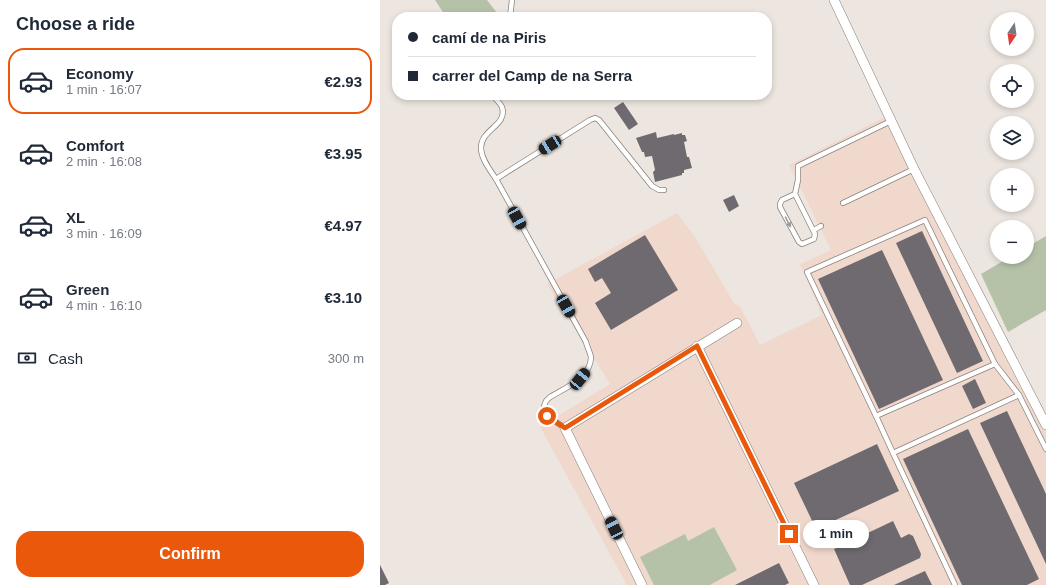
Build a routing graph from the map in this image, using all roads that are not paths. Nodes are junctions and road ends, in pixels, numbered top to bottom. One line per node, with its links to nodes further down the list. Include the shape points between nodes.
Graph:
1 (512, 0): 3 (lane)
2 (834, 0): 5 (street)
3 (511, 12)
4 (496, 100): 7 (lane, via 501,106 501,118 486,134 481,150)
5 (891, 122): 6 (street); 9 (lane, via 798,166)
6 (914, 169): 10 (lane); 18 (street)
7 (496, 179): 8 (lane, via 595,118 652,186); 19 (lane, via 586,342 591,356 589,368 580,379 550,397 544,406 547,416)
8 (664, 190)
9 (795, 194): 12 (lane); 12 (lane, one-way to 12, via 782,200 780,207 800,243 814,239)
10 (843, 203)
11 (821, 226): 12 (lane)
12 (814, 230)
13 (738, 323): 14 (street)
14 (697, 346): 19 (street); 23 (street)
15 (995, 364): 16 (lane); 17 (lane); 17 (lane, via 925,220 807,272)
16 (1019, 395): 20 (lane); 21 (lane)
17 (876, 416): 21 (lane)
18 (1046, 425)
19 (565, 428): 22 (street)
20 (1046, 449)
21 (893, 453): 24 (lane)
22 (642, 585)
23 (814, 585)
24 (954, 585)

